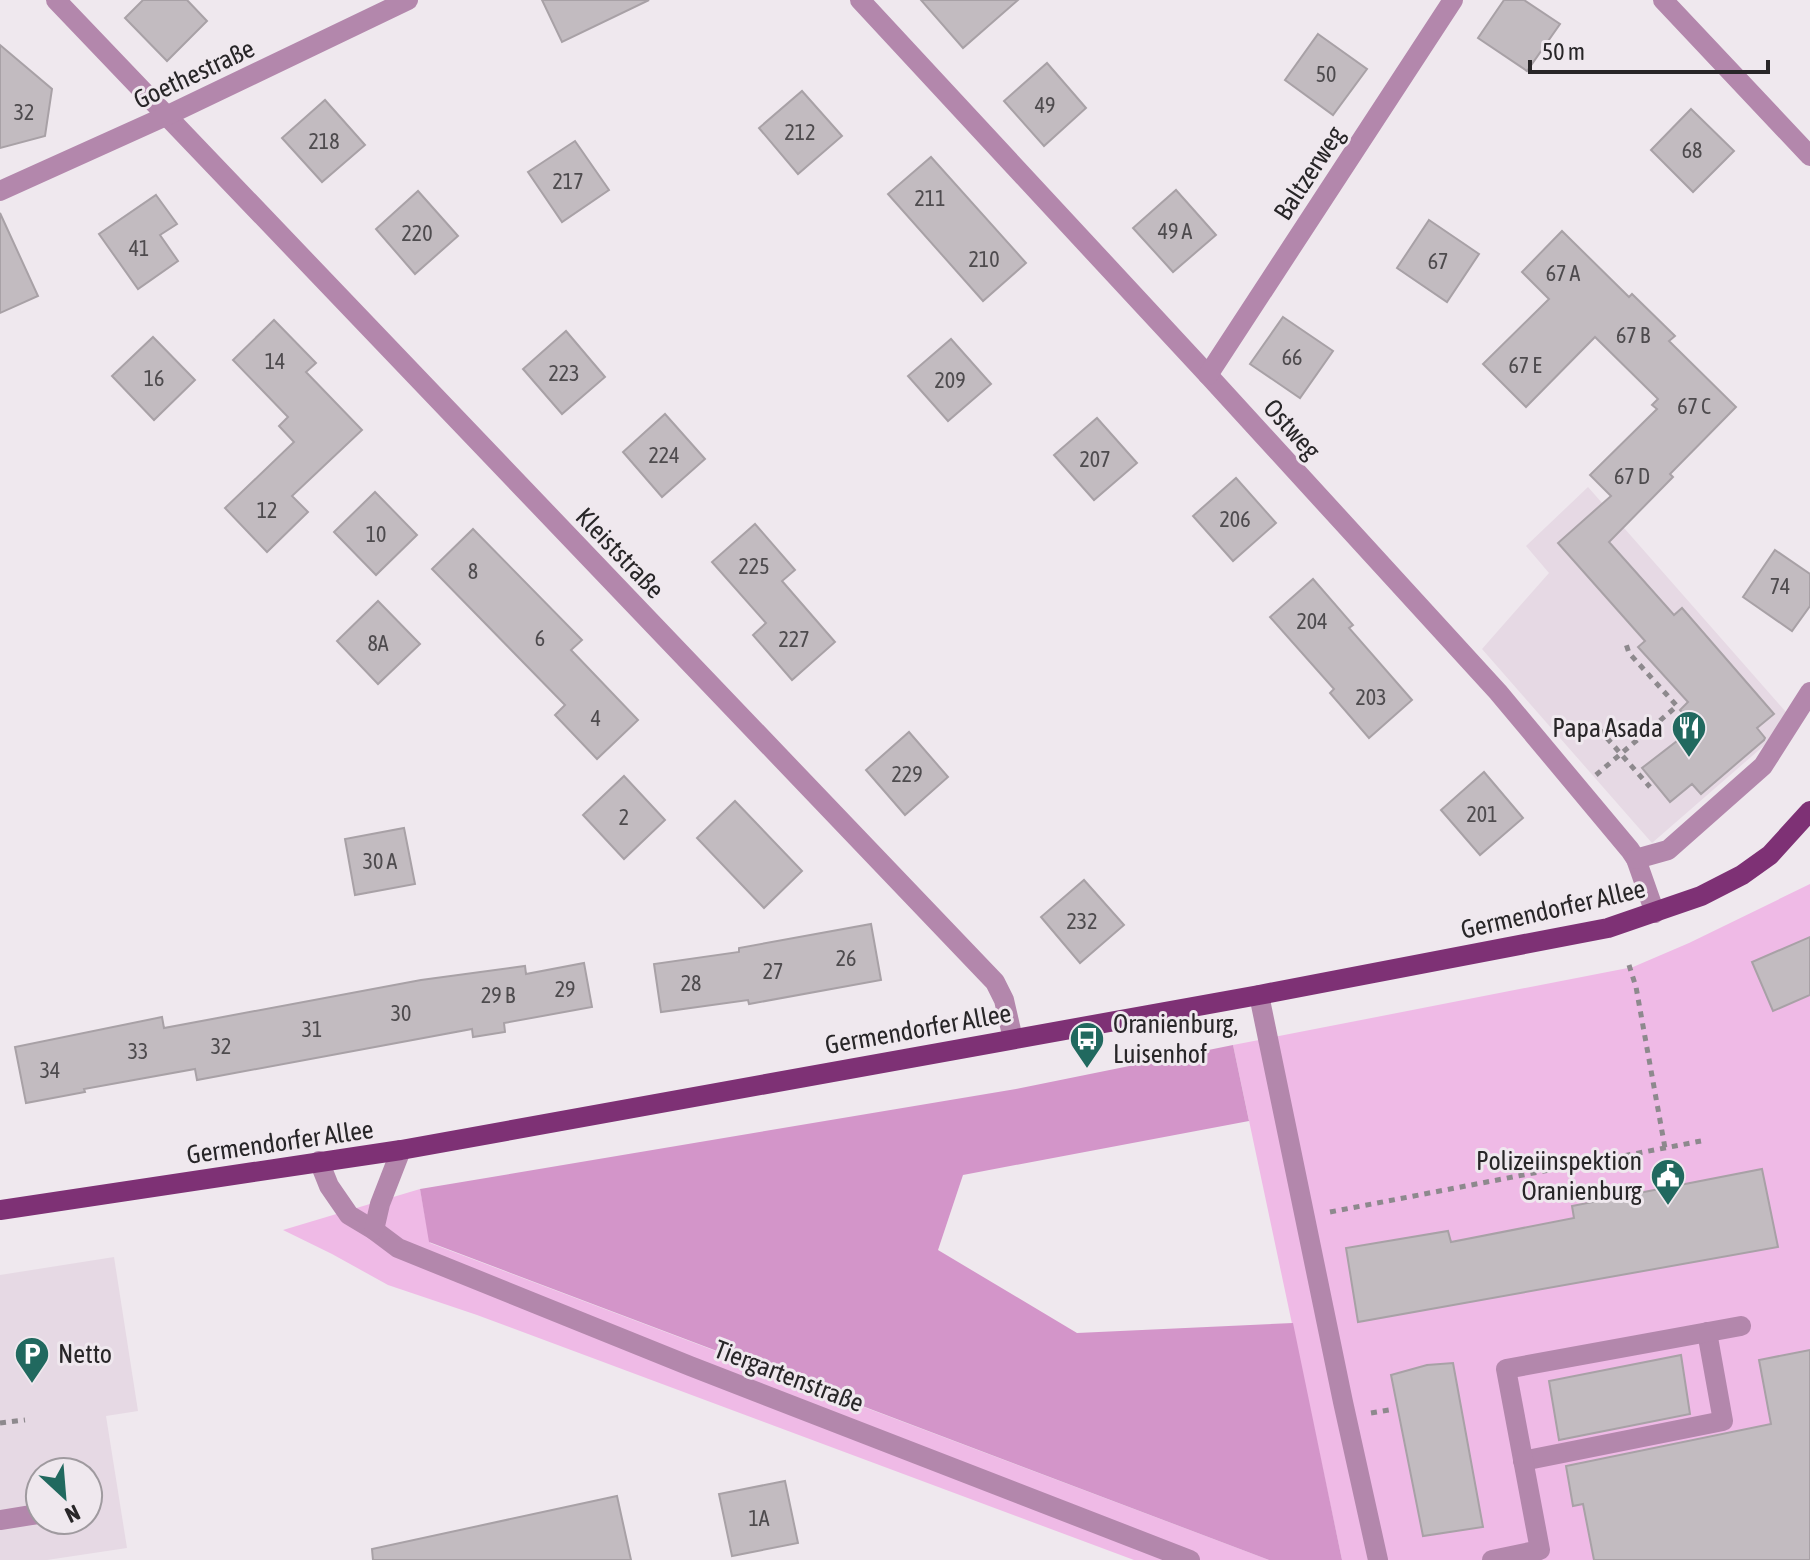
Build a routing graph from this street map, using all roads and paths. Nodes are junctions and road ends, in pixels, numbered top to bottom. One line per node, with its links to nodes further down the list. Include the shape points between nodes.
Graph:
1 (56, 0): 6 (street, Kleiststraße)
2 (408, 0): 6 (street, Goethestraße)
3 (860, 0): 9 (street, Ostweg)
4 (1453, 0): 9 (street, Baltzerweg)
5 (1663, 0): 7 (street)
6 (166, 116): 8 (street, Goethestraße); 21 (street, Kleiststraße, via 995,982)
7 (1810, 156)
8 (0, 191)
9 (1208, 375): 15 (street, Ostweg, via 1498,692)
10 (1626, 644): 13 (path, via 1677,706)
11 (1810, 692): 17 (street, via 1763,766 1668,850)
12 (1599, 729): 13 (path)
13 (1621, 754): 14 (path); 15 (path)
14 (1650, 787)
15 (1579, 789): 17 (street, Ostweg)
16 (1810, 811): 18 (main road, Germendorfer Allee, via 1770,855 1742,875)
17 (1636, 859): 18 (street, Ostweg)
18 (1655, 913): 20 (main road, Germendorfer Allee, via 1578,935)
19 (1629, 965): 23 (path)
20 (1259, 995): 21 (main road, Germendorfer Allee); 27 (street)
21 (1013, 1039): 24 (main road, Germendorfer Allee)
22 (1701, 1141): 23 (path)
23 (1665, 1148): 27 (path)
24 (401, 1150): 25 (main road, Germendorfer Allee); 28 (street)
25 (319, 1161): 26 (main road, Germendorfer Allee); 28 (street, Tiergartenstraße, via 349,1215)
26 (0, 1210)
27 (1306, 1217): 38 (street)
28 (374, 1230): 37 (street, Tiergartenstraße, via 412,1254)
29 (1741, 1326): 30 (street)
30 (1707, 1332): 33 (street, via 1723,1421); 33 (street, via 1506,1369)
31 (25, 1420): 32 (path)
32 (0, 1423)
33 (1523, 1461): 36 (street)
34 (24, 1516): 35 (street)
35 (0, 1520)
36 (1539, 1555): 39 (street)
37 (1190, 1560)
38 (1378, 1560)
39 (1492, 1560)

